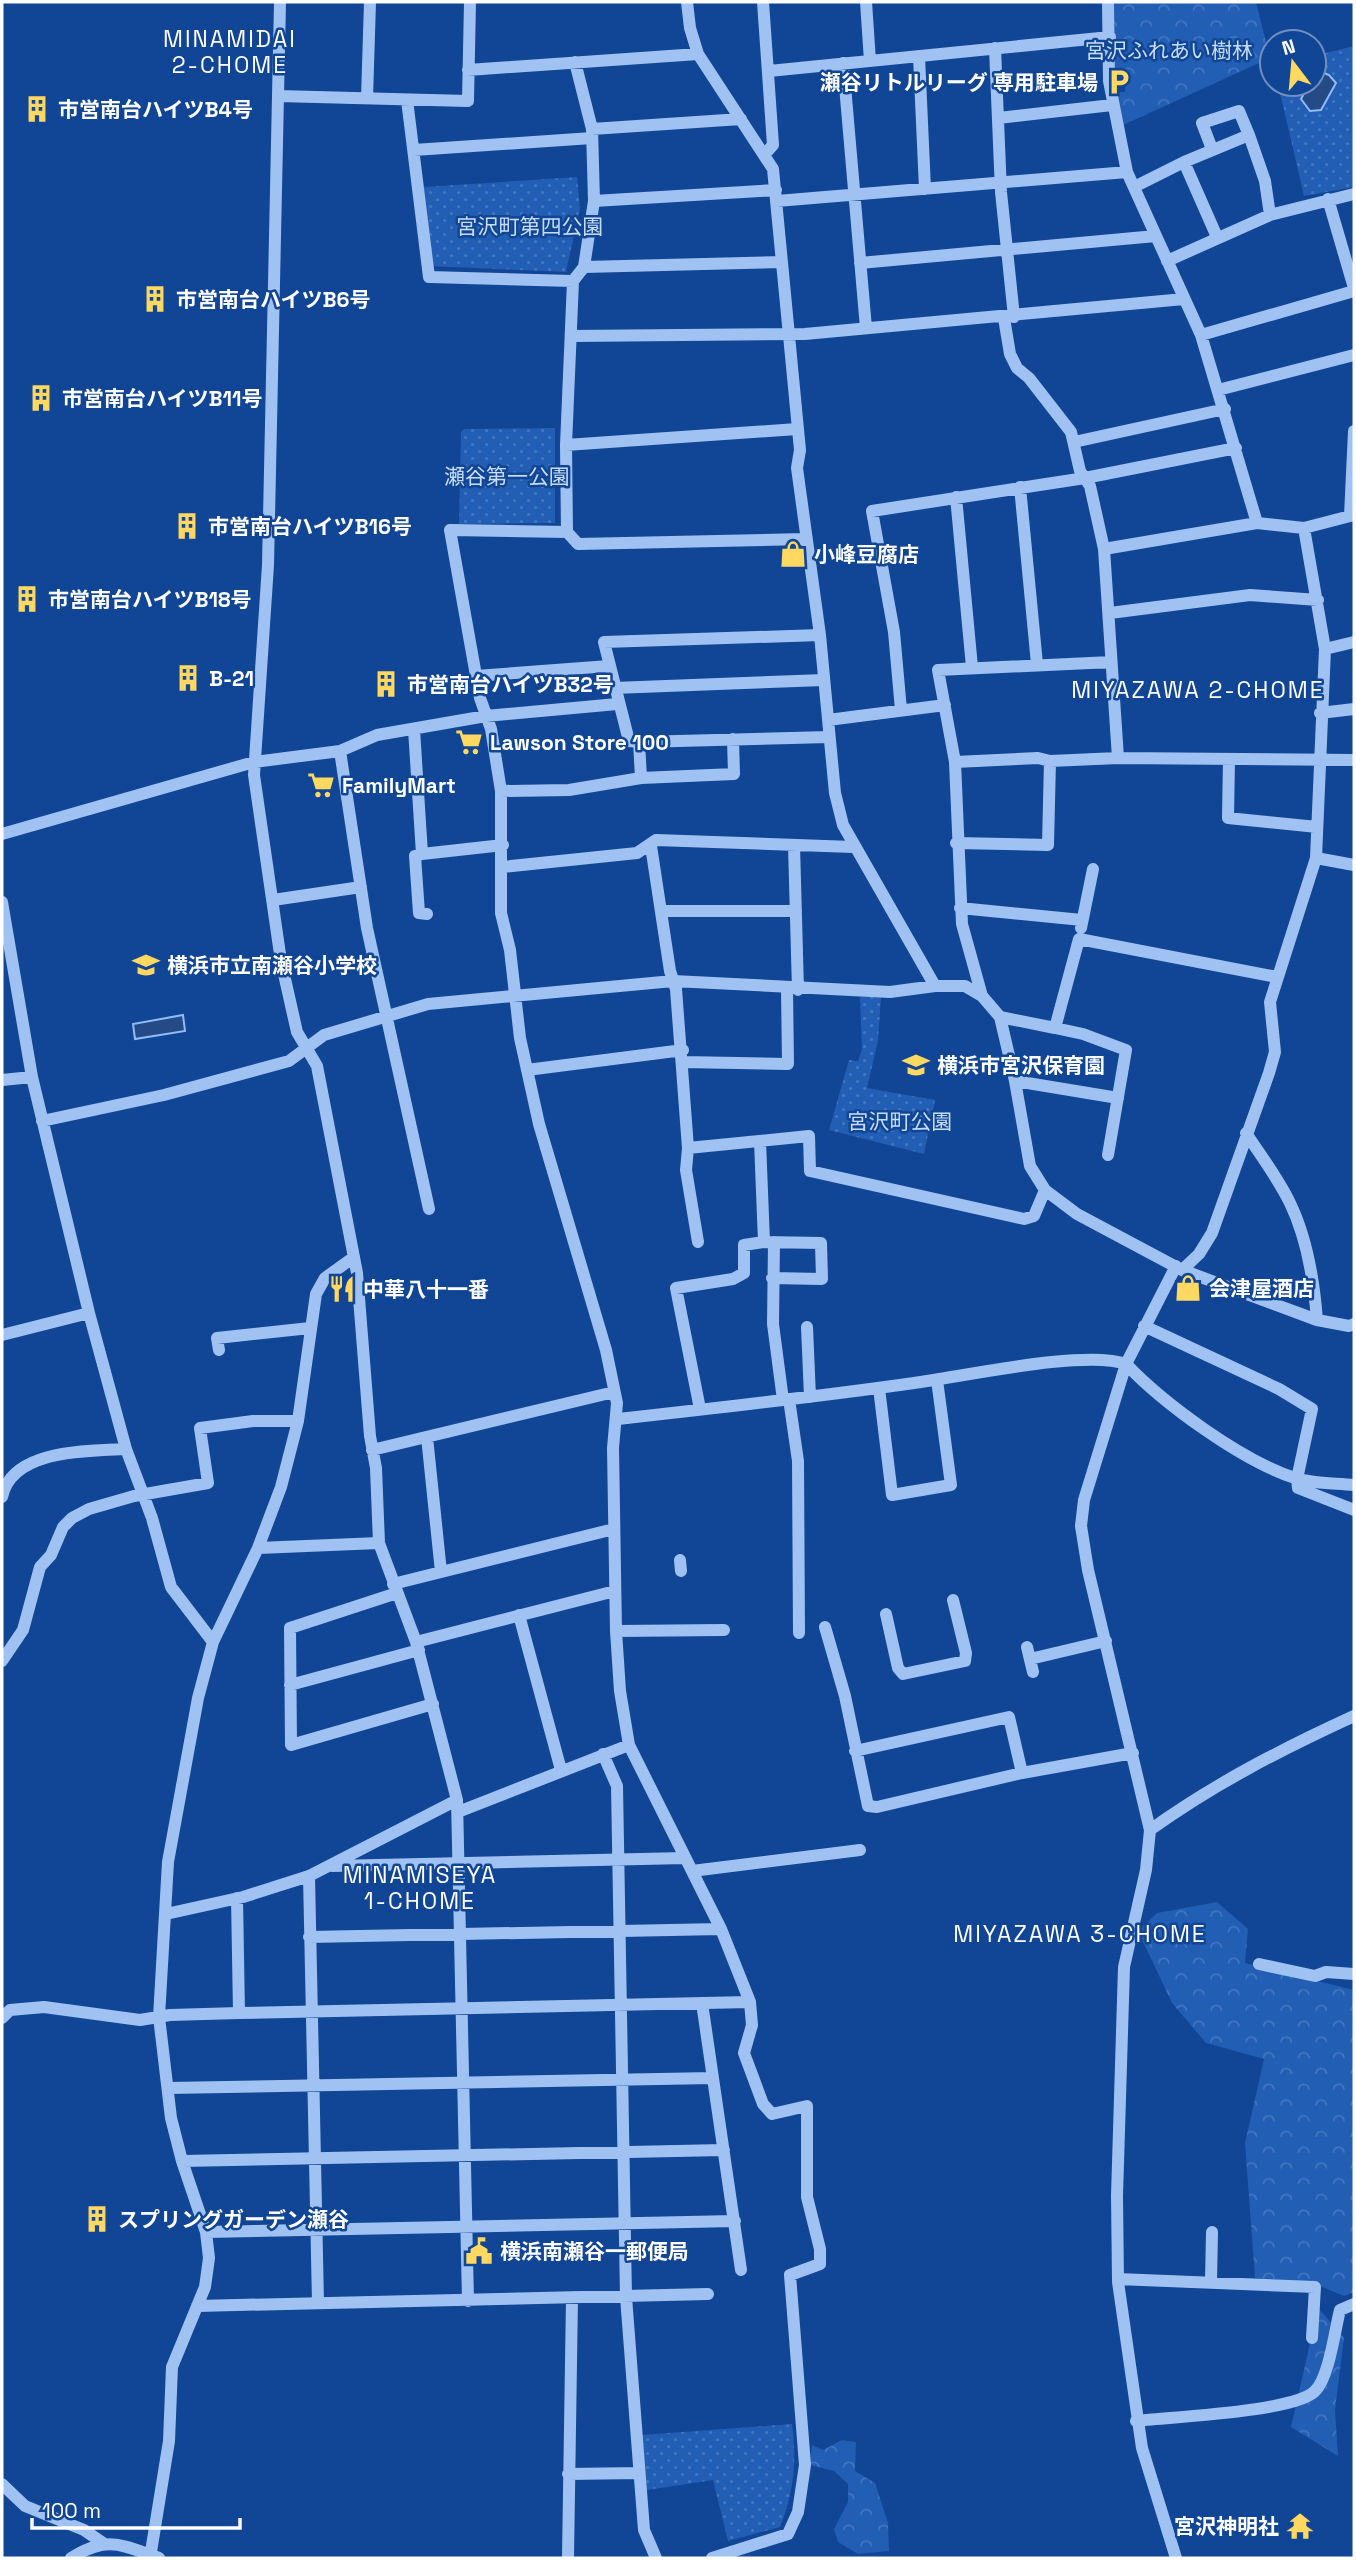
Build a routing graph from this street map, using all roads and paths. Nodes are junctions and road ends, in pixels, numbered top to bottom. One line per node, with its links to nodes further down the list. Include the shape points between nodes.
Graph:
1 (280, 2): 17 (street)
2 (370, 2): 18 (street)
3 (470, 2): 15 (street)
4 (687, 2): 10 (street)
5 (763, 2): 16 (street)
6 (866, 2): 12 (street)
7 (1108, 2): 8 (street)
8 (1110, 37): 9 (street); 20 (street)
9 (995, 48): 11 (street); 21 (street)
10 (698, 54): 13 (street); 22 (street)
11 (919, 56): 12 (street); 32 (street)
12 (870, 61): 14 (street)
13 (575, 62): 15 (street); 23 (street)
14 (843, 64): 16 (street); 35 (street)
15 (468, 70): 19 (street, via 468,101)
16 (769, 71): 27 (street, via 773,145)
17 (278, 96): 18 (street); 100 (street, via 268,565)
18 (367, 98): 19 (street)
19 (407, 100): 26 (street)
20 (1112, 105): 21 (street); 29 (street)
21 (999, 118): 30 (street)
22 (741, 119): 23 (street); 27 (street)
23 (592, 133): 26 (street); 37 (street)
24 (1249, 135): 25 (street); 25 (street, via 1239,111 1202,123); 38 (street, via 1265,181)
25 (1212, 149): 28 (street)
26 (414, 150): 46 (street, via 429,277)
27 (764, 155): 34 (street, via 773,169)
28 (1184, 162): 31 (street); 40 (street)
29 (1126, 172): 30 (street); 31 (street)
30 (1001, 183): 32 (street); 41 (street)
31 (1134, 187): 39 (street)
32 (925, 189): 35 (street)
33 (1354, 194): 36 (street)
34 (777, 195): 35 (street); 37 (street); 43 (street)
35 (854, 195): 44 (street)
36 (1328, 199): 38 (street); 47 (street)
37 (594, 201): 45 (street)
38 (1270, 215): 40 (street)
39 (1156, 236): 41 (street); 42 (street)
40 (1217, 237): 42 (street)
41 (1007, 249): 44 (street); 49 (street)
42 (1167, 261): 48 (street)
43 (782, 262): 45 (street); 51 (street)
44 (860, 262): 50 (street)
45 (584, 267): 46 (street)
46 (573, 281): 53 (street)
47 (1354, 290): 52 (street)
48 (1184, 299): 49 (street); 52 (street)
49 (1009, 317): 50 (street); 59 (street, via 1010,354 1017,368 1046,398)
50 (866, 328): 51 (street)
51 (790, 333): 53 (street); 57 (street)
52 (1201, 335): 55 (street)
53 (570, 336): 60 (street)
54 (1354, 355): 55 (street)
55 (1218, 390): 56 (street)
56 (1225, 409): 59 (street); 61 (street)
57 (797, 429): 60 (street); 69 (street)
58 (1354, 431): 65 (street)
59 (1074, 442): 62 (street)
60 (566, 445): 68 (street)
61 (1236, 448): 62 (street); 66 (street)
62 (1085, 478): 63 (street); 70 (street)
63 (1020, 487): 64 (street); 77 (street)
64 (956, 497): 79 (street); 86 (street, via 872,511 894,632)
65 (1352, 516): 67 (street)
66 (1257, 523): 67 (street); 70 (street)
67 (1304, 528): 71 (street)
68 (567, 532): 69 (street, via 578,544); 80 (street, via 450,530)
69 (805, 539): 73 (street)
70 (1104, 549): 72 (street)
71 (1318, 600): 72 (street, via 1250,595); 75 (street)
72 (1110, 613): 76 (street)
73 (820, 635): 78 (street, via 604,642); 81 (street)
74 (1354, 642): 75 (street)
75 (1325, 649): 87 (street)
76 (1111, 662): 77 (street); 95 (street)
77 (1037, 664): 79 (street)
78 (608, 666): 80 (street); 82 (street)
79 (972, 667): 84 (street, via 938,670)
80 (476, 676): 88 (street)
81 (824, 680): 82 (street); 89 (street)
82 (614, 688): 83 (street)
83 (618, 704): 88 (street); 93 (street, via 629,741)
84 (945, 705): 86 (street); 101 (street)
85 (1354, 709): 87 (street)
86 (901, 710): 89 (street)
87 (1320, 713): 97 (street)
88 (486, 716): 90 (street); 103 (street)
89 (828, 720): 91 (street)
90 (414, 729): 94 (street, via 377,735); 111 (street)
91 (829, 737): 92 (street); 110 (street, via 835,793)
92 (733, 739): 93 (street); 102 (street, via 734,774)
93 (639, 742): 102 (street)
94 (340, 751): 100 (street); 116 (street)
95 (1118, 758): 96 (street); 99 (street)
96 (1229, 760): 97 (street); 104 (street, via 1228,818)
97 (1318, 760): 98 (street); 104 (street)
98 (1354, 760)
99 (1050, 761): 101 (street); 106 (street, via 1048,845)
100 (254, 762): 105 (street); 117 (street)
101 (954, 762): 106 (street)
102 (640, 778): 103 (street, via 569,790)
103 (501, 791): 107 (street)
104 (1317, 827): 112 (street)
105 (2, 834)
106 (956, 843): 119 (street)
107 (503, 845): 111 (street); 114 (street)
108 (794, 845): 109 (street, via 656,840); 110 (street); 121 (street)
109 (651, 846): 114 (street, via 637,853); 120 (street)
110 (853, 847): 127 (street)
111 (422, 853): 122 (street, via 415,856 419,913)
112 (1316, 858): 113 (street); 125 (street)
113 (1354, 865)
114 (502, 867): 129 (street, via 501,913)
115 (1093, 869): 123 (street)
116 (361, 887): 117 (street); 131 (street)
117 (273, 900): 134 (street, via 283,973 297,1032)
118 (2, 902): 137 (street)
119 (961, 908): 123 (street); 130 (street)
120 (661, 911): 121 (street); 126 (street)
121 (796, 911): 128 (street)
122 (427, 914)
123 (1083, 920): 124 (street)
124 (1079, 939): 125 (street); 133 (street)
125 (1278, 977): 142 (street, via 1270,1002 1275,1052)
126 (673, 981): 128 (street); 129 (street); 135 (street)
127 (935, 986): 128 (street, via 890,992); 130 (street, via 965,986)
128 (793, 990): 135 (street, via 788,1064)
129 (514, 996): 131 (street, via 428,1004); 136 (street)
130 (982, 996): 132 (street)
131 (387, 1016): 134 (street, via 324,1035); 147 (street)
132 (1000, 1017): 133 (street); 139 (street)
133 (1055, 1028): 140 (street, via 1126,1050)
134 (306, 1047): 141 (street, via 289,1061 164,1095); 150 (street, via 317,1066)
135 (683, 1056): 136 (street); 144 (street)
136 (527, 1070): 164 (street)
137 (32, 1077): 138 (street); 141 (street)
138 (2, 1080)
139 (1015, 1081): 140 (street); 146 (street, via 1030,1166)
140 (1118, 1098): 145 (street)
141 (42, 1121): 153 (street)
142 (1246, 1133): 151 (street, via 1212,1233 1199,1254); 154 (street, via 1290,1202 1300,1228)
143 (760, 1141): 144 (street); 146 (street, via 809,1136 810,1171 1024,1219 1034,1216); 149 (street)
144 (688, 1148): 148 (street)
145 (1108, 1155)
146 (1045, 1189): 151 (street, via 1076,1214)
147 (429, 1209)
148 (698, 1242)
149 (769, 1242): 152 (street); 152 (street, via 821,1243 822,1279); 167 (street, via 744,1245 744,1273 733,1279 676,1287)
150 (354, 1257): 158 (street, via 325,1278 316,1294); 172 (street)
151 (1179, 1268): 154 (street); 157 (street)
152 (772, 1278): 166 (street, via 773,1324)
153 (89, 1313): 159 (street); 171 (street)
154 (1317, 1320): 155 (street)
155 (1354, 1324)
156 (807, 1326): 165 (street)
157 (1144, 1326): 161 (street); 173 (street, via 1312,1409)
158 (310, 1328): 160 (street, via 217,1338); 169 (street)
159 (2, 1335)
160 (219, 1350)
161 (1126, 1364): 162 (street, via 1115,1360 1053,1362); 173 (street, via 1178,1412); 191 (street, via 1084,1500 1081,1526)
162 (937, 1380): 163 (street); 163 (street, via 951,1485 892,1495)
163 (879, 1388): 165 (street)
164 (614, 1392): 168 (street); 170 (street)
165 (810, 1397): 166 (street)
166 (786, 1400): 167 (street); 190 (street, via 798,1461)
167 (700, 1409): 168 (street)
168 (618, 1419): 178 (street, via 613,1447)
169 (298, 1421): 175 (street, via 200,1428 208,1483); 180 (street, via 281,1487)
170 (427, 1437): 172 (street); 181 (street)
171 (126, 1449): 175 (street); 176 (street, via 62,1452 38,1460 16,1473)
172 (372, 1450): 179 (street)
173 (1297, 1479): 174 (street); 177 (street, via 1303,1492)
174 (1354, 1485)
175 (143, 1494): 192 (street, via 171,1587); 195 (street, via 89,1508 63,1527 51,1555 40,1567 23,1630)
176 (2, 1497)
177 (1354, 1510)
178 (614, 1529): 181 (street); 183 (street)
179 (379, 1542): 180 (street); 182 (street)
180 (258, 1548): 192 (street)
181 (441, 1572): 182 (street)
182 (395, 1588): 193 (street); 196 (street, via 290,1628)
183 (615, 1591): 186 (street); 189 (street)
184 (953, 1600): 185 (street, via 965,1661 933,1669 903,1674)
185 (886, 1614)
186 (519, 1615): 193 (street); 203 (street)
187 (825, 1627): 200 (street)
188 (724, 1630): 189 (street)
189 (616, 1631): 199 (street)
190 (799, 1633)
191 (1105, 1641): 194 (street); 201 (street)
192 (213, 1642): 215 (street, via 168,1862)
193 (418, 1646): 196 (street); 197 (street)
194 (1030, 1659)
195 (2, 1661)
196 (290, 1685): 197 (street, via 291,1745)
197 (433, 1704): 205 (street)
198 (1354, 1716): 206 (street, via 1196,1796)
199 (629, 1745): 202 (street); 208 (street)
200 (855, 1751): 204 (street, via 865,1798 868,1805 877,1807); 204 (street, via 1009,1717)
201 (1133, 1753): 204 (street); 206 (street)
202 (603, 1754): 203 (street); 209 (street, via 617,1786)
203 (561, 1770): 205 (street)
204 (1022, 1773)
205 (458, 1806): 210 (street); 211 (street)
206 (1150, 1830): 247 (street, via 1125,1967)
207 (860, 1850): 212 (street)
208 (685, 1858): 209 (street); 212 (street)
209 (619, 1860): 210 (street); 217 (street)
210 (459, 1863): 211 (street); 218 (street)
211 (332, 1866): 213 (street)
212 (692, 1871): 216 (street)
213 (309, 1876): 214 (street); 219 (street)
214 (237, 1898): 215 (street); 227 (street)
215 (166, 1914): 228 (street)
216 (722, 1929): 217 (street); 222 (street)
217 (620, 1931): 218 (street); 224 (street)
218 (460, 1934): 219 (street); 225 (street)
219 (309, 1937): 226 (street)
220 (1259, 1964): 221 (street, via 1315,1976)
221 (1354, 1974)
222 (750, 2002): 223 (street); 266 (street, via 752,2025 744,2053 763,2104 772,2114 807,2106 807,2197 820,2264 790,2275 805,2465 797,2512 788,2534)
223 (702, 2003): 224 (street); 230 (street)
224 (621, 2005): 225 (street); 231 (street)
225 (462, 2008): 226 (street); 232 (street)
226 (311, 2011): 227 (street); 233 (street)
227 (239, 2013): 228 (street)
228 (159, 2017): 229 (street, via 140,2020 44,2007 10,2010); 234 (street)
229 (2, 2018)
230 (713, 2078): 231 (street); 235 (street)
231 (623, 2079): 232 (street); 236 (street)
232 (464, 2082): 233 (street); 237 (street)
233 (313, 2085): 234 (street); 238 (street)
234 (168, 2088): 239 (street)
235 (724, 2150): 236 (street); 240 (street)
236 (624, 2151): 237 (street); 241 (street)
237 (465, 2155): 238 (street); 242 (street)
238 (314, 2158): 239 (street); 243 (street)
239 (182, 2161): 244 (street)
240 (735, 2221): 241 (street); 246 (street)
241 (626, 2223): 242 (street); 250 (street)
242 (467, 2227): 243 (street); 252 (street)
243 (316, 2230): 244 (street); 253 (street)
244 (206, 2232): 255 (street, via 209,2258)
245 (1212, 2232): 248 (street)
246 (741, 2270)
247 (1118, 2279): 248 (street); 257 (street)
248 (1211, 2281): 256 (street, via 1315,2287)
249 (708, 2294): 250 (street)
250 (626, 2297): 251 (street); 258 (street)
251 (572, 2298): 252 (street); 259 (street)
252 (468, 2301): 253 (street)
253 (318, 2303): 255 (street)
254 (1354, 2304): 257 (street, via 1340,2310 1322,2381 1308,2397 1261,2408)
255 (197, 2306): 262 (street, via 172,2367 169,2441)
256 (1312, 2338)
257 (1136, 2421): 267 (street)
258 (639, 2473): 259 (street); 265 (street, via 643,2530)
259 (568, 2474): 264 (street)
260 (2, 2484): 261 (street, via 25,2506 84,2530)
261 (103, 2543): 262 (street, via 123,2544); 263 (street)
262 (153, 2557)
263 (72, 2558)
264 (568, 2558)
265 (656, 2558)
266 (712, 2558)
267 (1176, 2558)

